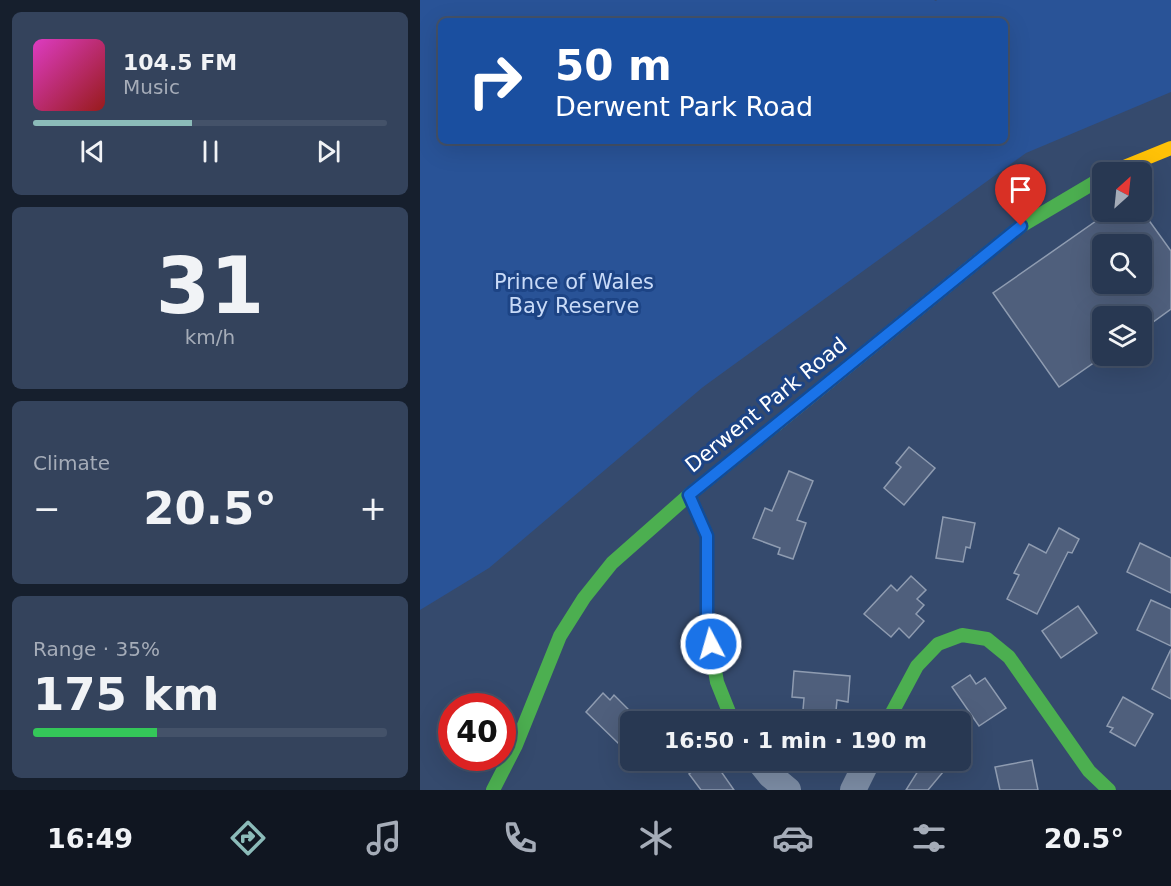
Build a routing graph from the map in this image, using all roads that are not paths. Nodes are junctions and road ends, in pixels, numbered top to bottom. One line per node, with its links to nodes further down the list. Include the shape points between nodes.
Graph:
1 (1171, 148): 2 (street)
2 (1137, 162)
3 (1092, 184): 4 (street, Derwent Park Road, via 1021,226)
4 (689, 495): 5 (street, via 707,536 707,625 717,682); 10 (street, Derwent Park Road, via 612,563 584,598 560,636 516,745)
5 (729, 711)
6 (893, 711): 9 (street, via 917,666 938,644 962,635 987,639 1009,657)
7 (767, 771): 11 (street)
8 (863, 771): 12 (street)
9 (1087, 780): 13 (street)
10 (493, 790)
11 (788, 790)
12 (854, 790)
13 (1109, 790)

